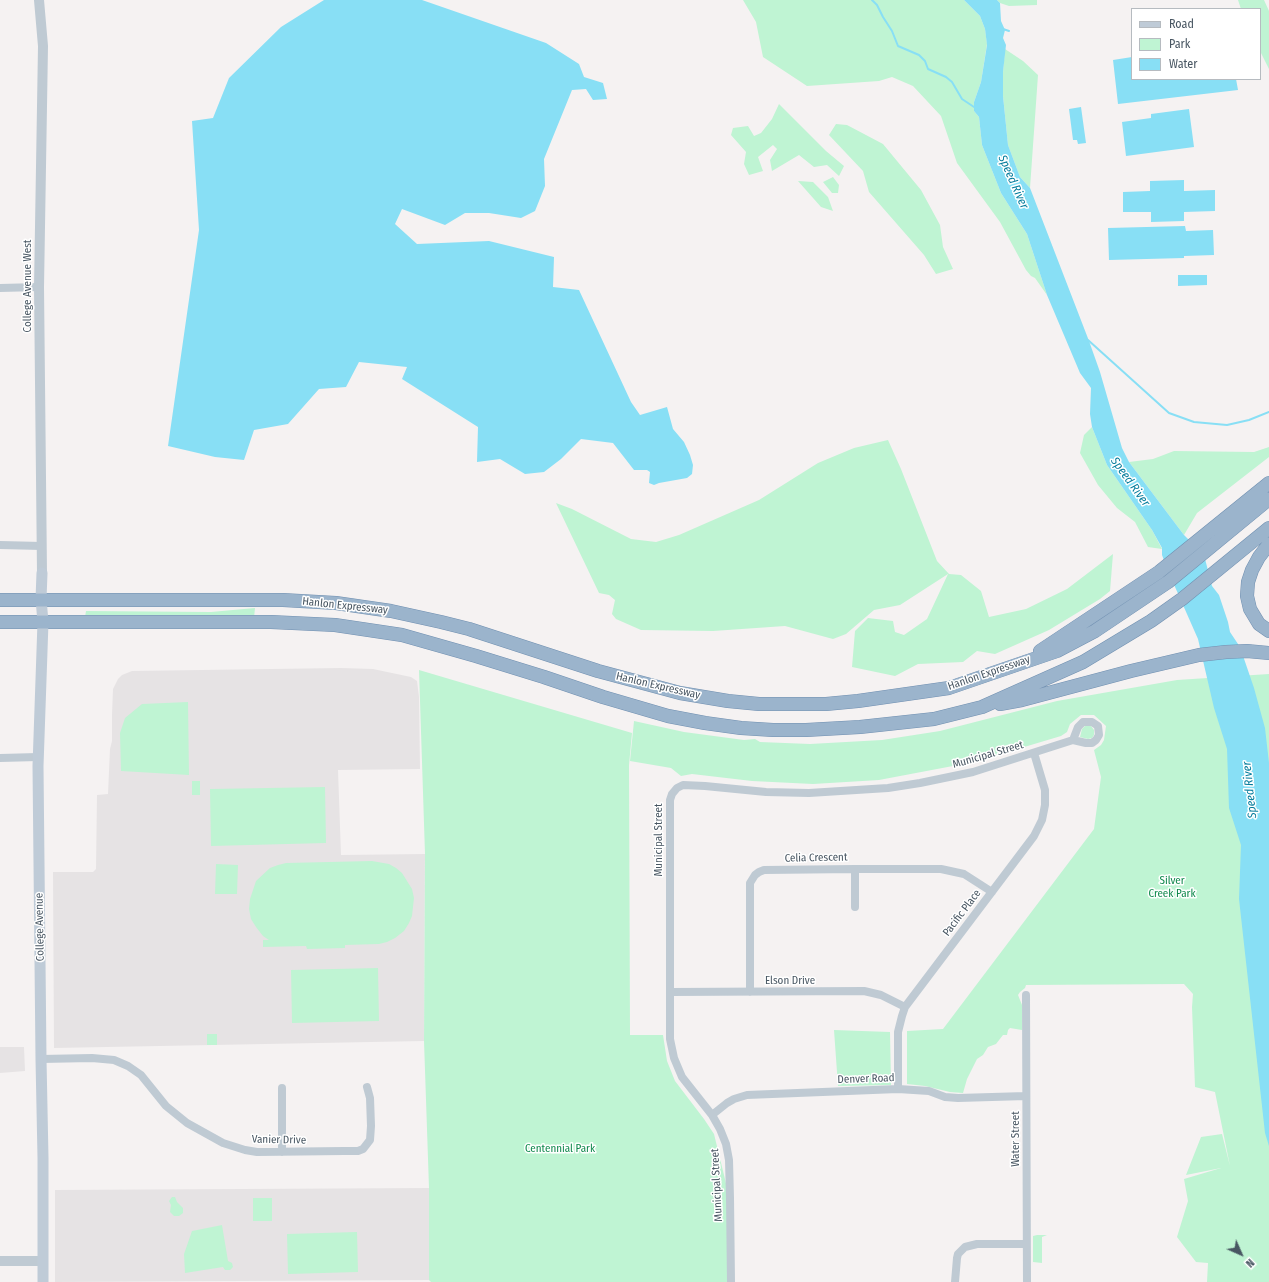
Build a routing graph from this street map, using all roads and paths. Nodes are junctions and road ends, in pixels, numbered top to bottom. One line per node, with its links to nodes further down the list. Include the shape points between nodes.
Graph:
1 (39, 0): 2 (street, College Avenue West, via 43,48)
2 (39, 287): 3 (street); 9 (street, College Avenue West)
3 (0, 288)
4 (1269, 483): 17 (highway, via 1159,572)
5 (1269, 499): 17 (highway, Hanlon Expressway, via 1168,582 1095,631 1057,650)
6 (1269, 528): 18 (highway, Hanlon Expressway, via 1219,570 1151,621 1083,662)
7 (0, 544): 9 (street)
8 (1269, 544): 15 (highway, via 1252,570 1247,596 1250,609 1259,624)
9 (42, 546): 10 (street, College Avenue West)
10 (42, 573): 11 (main road, College Avenue)
11 (41, 599): 12 (highway, Hanlon Expressway); 14 (main road, College Avenue); 17 (highway, Hanlon Expressway, via 282,600 336,603 441,622 598,671 680,693 759,704 826,704 949,688)
12 (0, 600)
13 (0, 622): 14 (highway, Hanlon Expressway)
14 (43, 622): 18 (highway, Hanlon Expressway, via 297,622 369,629 476,656 668,716 741,728 806,730 873,726 934,719); 21 (main road, College Avenue)
15 (1269, 631)
16 (1265, 653): 18 (highway, via 1247,651 1199,656 1022,700)
17 (1023, 662)
18 (982, 707)
19 (1073, 740): 20 (street, Municipal Street)
20 (1034, 753): 24 (street, Pacific Place, via 1045,790 1042,820 1034,836); 26 (street, Municipal Street, via 973,772 888,788 809,793 691,785 677,788 670,800)
21 (38, 757): 22 (street); 30 (main road, College Avenue)
22 (0, 758)
23 (855, 869): 24 (street, Celia Crescent, via 950,870 970,877); 25 (street); 27 (street, Celia Crescent, via 764,870 755,874 750,883)
24 (992, 892): 29 (street, Pacific Place)
25 (855, 907)
26 (671, 992): 27 (street, Elson Drive); 35 (street, Municipal Street, via 670,1039 677,1067 690,1088)
27 (750, 992): 29 (street, Elson Drive, via 864,991 881,995)
28 (1026, 995): 34 (street, Water Street)
29 (905, 1007): 33 (street, Pacific Place, via 898,1032)
30 (41, 1059): 36 (street, Vanier Drive, via 92,1058 121,1063 140,1075 173,1113 205,1134 245,1150); 39 (main road, College Avenue, via 44,1158)
31 (367, 1087): 36 (street, Vanier Drive, via 371,1130 370,1140 363,1149)
32 (282, 1088): 36 (street)
33 (898, 1089): 34 (street, Denver Road, via 929,1091 958,1098); 35 (street, Denver Road, via 747,1095 727,1102)
34 (1026, 1096): 37 (street, Water Street)
35 (712, 1114): 41 (street, Municipal Street, via 726,1144 729,1160)
36 (282, 1152)
37 (1026, 1244): 42 (street, via 977,1244 965,1247 958,1254); 43 (street, Water Street)
38 (0, 1261): 39 (street)
39 (43, 1261): 40 (main road, College Avenue)
40 (43, 1282)
41 (731, 1282)
42 (955, 1282)
43 (1027, 1282)

